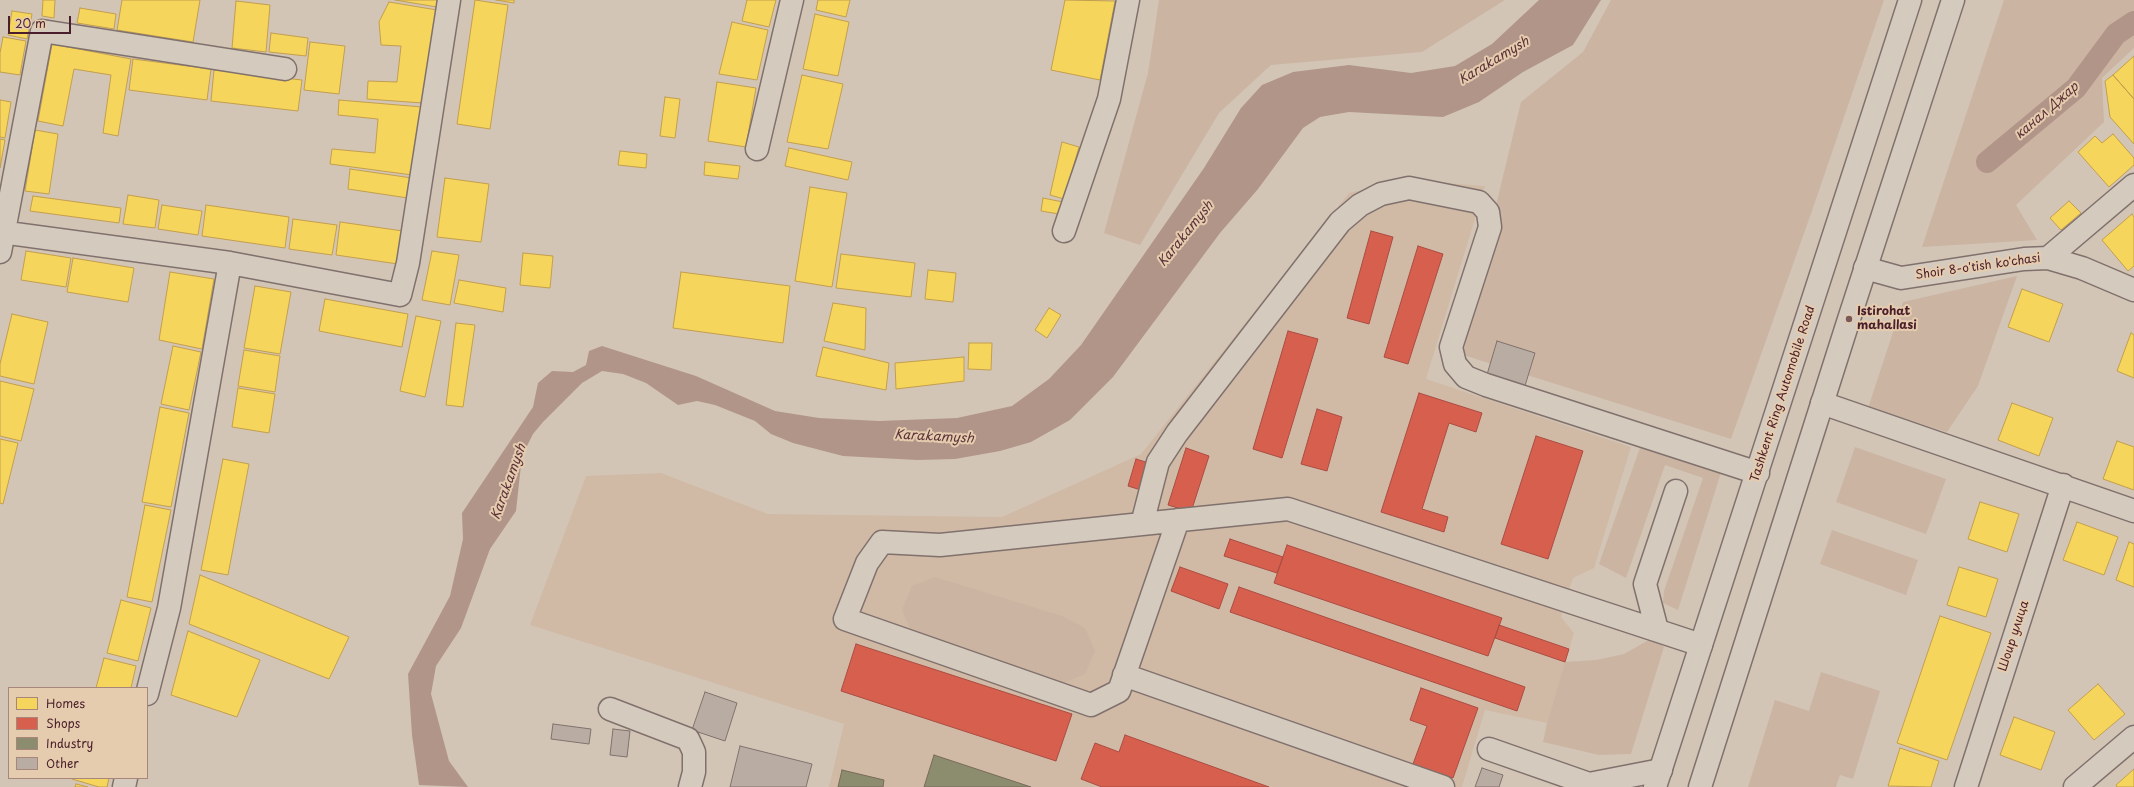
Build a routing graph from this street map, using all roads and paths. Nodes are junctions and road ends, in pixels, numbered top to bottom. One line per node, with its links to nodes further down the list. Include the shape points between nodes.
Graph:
1 (449, 0): 12 (main road, via 408,263 400,295)
2 (792, 0): 7 (main road)
3 (1128, 0): 9 (main road, via 1109,99)
4 (1910, 0): 16 (main road, Tashkent Ring Automobile Road)
5 (1953, 0): 13 (main road)
6 (285, 69): 10 (main road, via 42,31)
7 (757, 149)
8 (2134, 184): 11 (main road)
9 (1064, 231)
10 (1, 239): 12 (main road)
11 (2048, 258): 13 (main road, Shoir 8-o'tish ko'chasi, via 2024,259 1901,278); 14 (main road, Shoir 8-o'tish ko'chasi, via 2082,268)
12 (230, 263): 25 (main road, via 168,608)
13 (1865, 268): 15 (main road)
14 (2134, 290)
15 (1822, 403): 17 (main road); 33 (main road)
16 (1758, 473): 21 (main road, via 1466,377 1455,364 1451,347 1490,227 1488,212 1479,202 1409,188 1381,194 1360,205 1340,222 1177,433 1158,462); 23 (main road, Tashkent Ring Automobile Road)
17 (2063, 485): 19 (main road); 34 (main road, Шоир улица)
18 (1676, 491): 22 (main road, via 1645,584)
19 (2134, 511)
20 (1178, 520): 21 (main road); 22 (main road, via 1288,509); 24 (main road)
21 (1142, 524): 24 (main road, via 940,545 882,542 867,563 844,619 1091,705 1119,691)
22 (1657, 630): 23 (main road)
23 (1702, 645): 29 (main road, Tashkent Ring Automobile Road)
24 (1124, 675): 32 (main road)
25 (148, 690)
26 (610, 709): 31 (main road, via 688,739 694,752 694,772)
27 (2134, 737): 35 (main road)
28 (1489, 749): 30 (main road)
29 (1658, 778): 30 (main road)
30 (1589, 786)
31 (690, 787)
32 (1443, 787)
33 (1700, 787)
34 (1966, 787)
35 (2075, 787)

